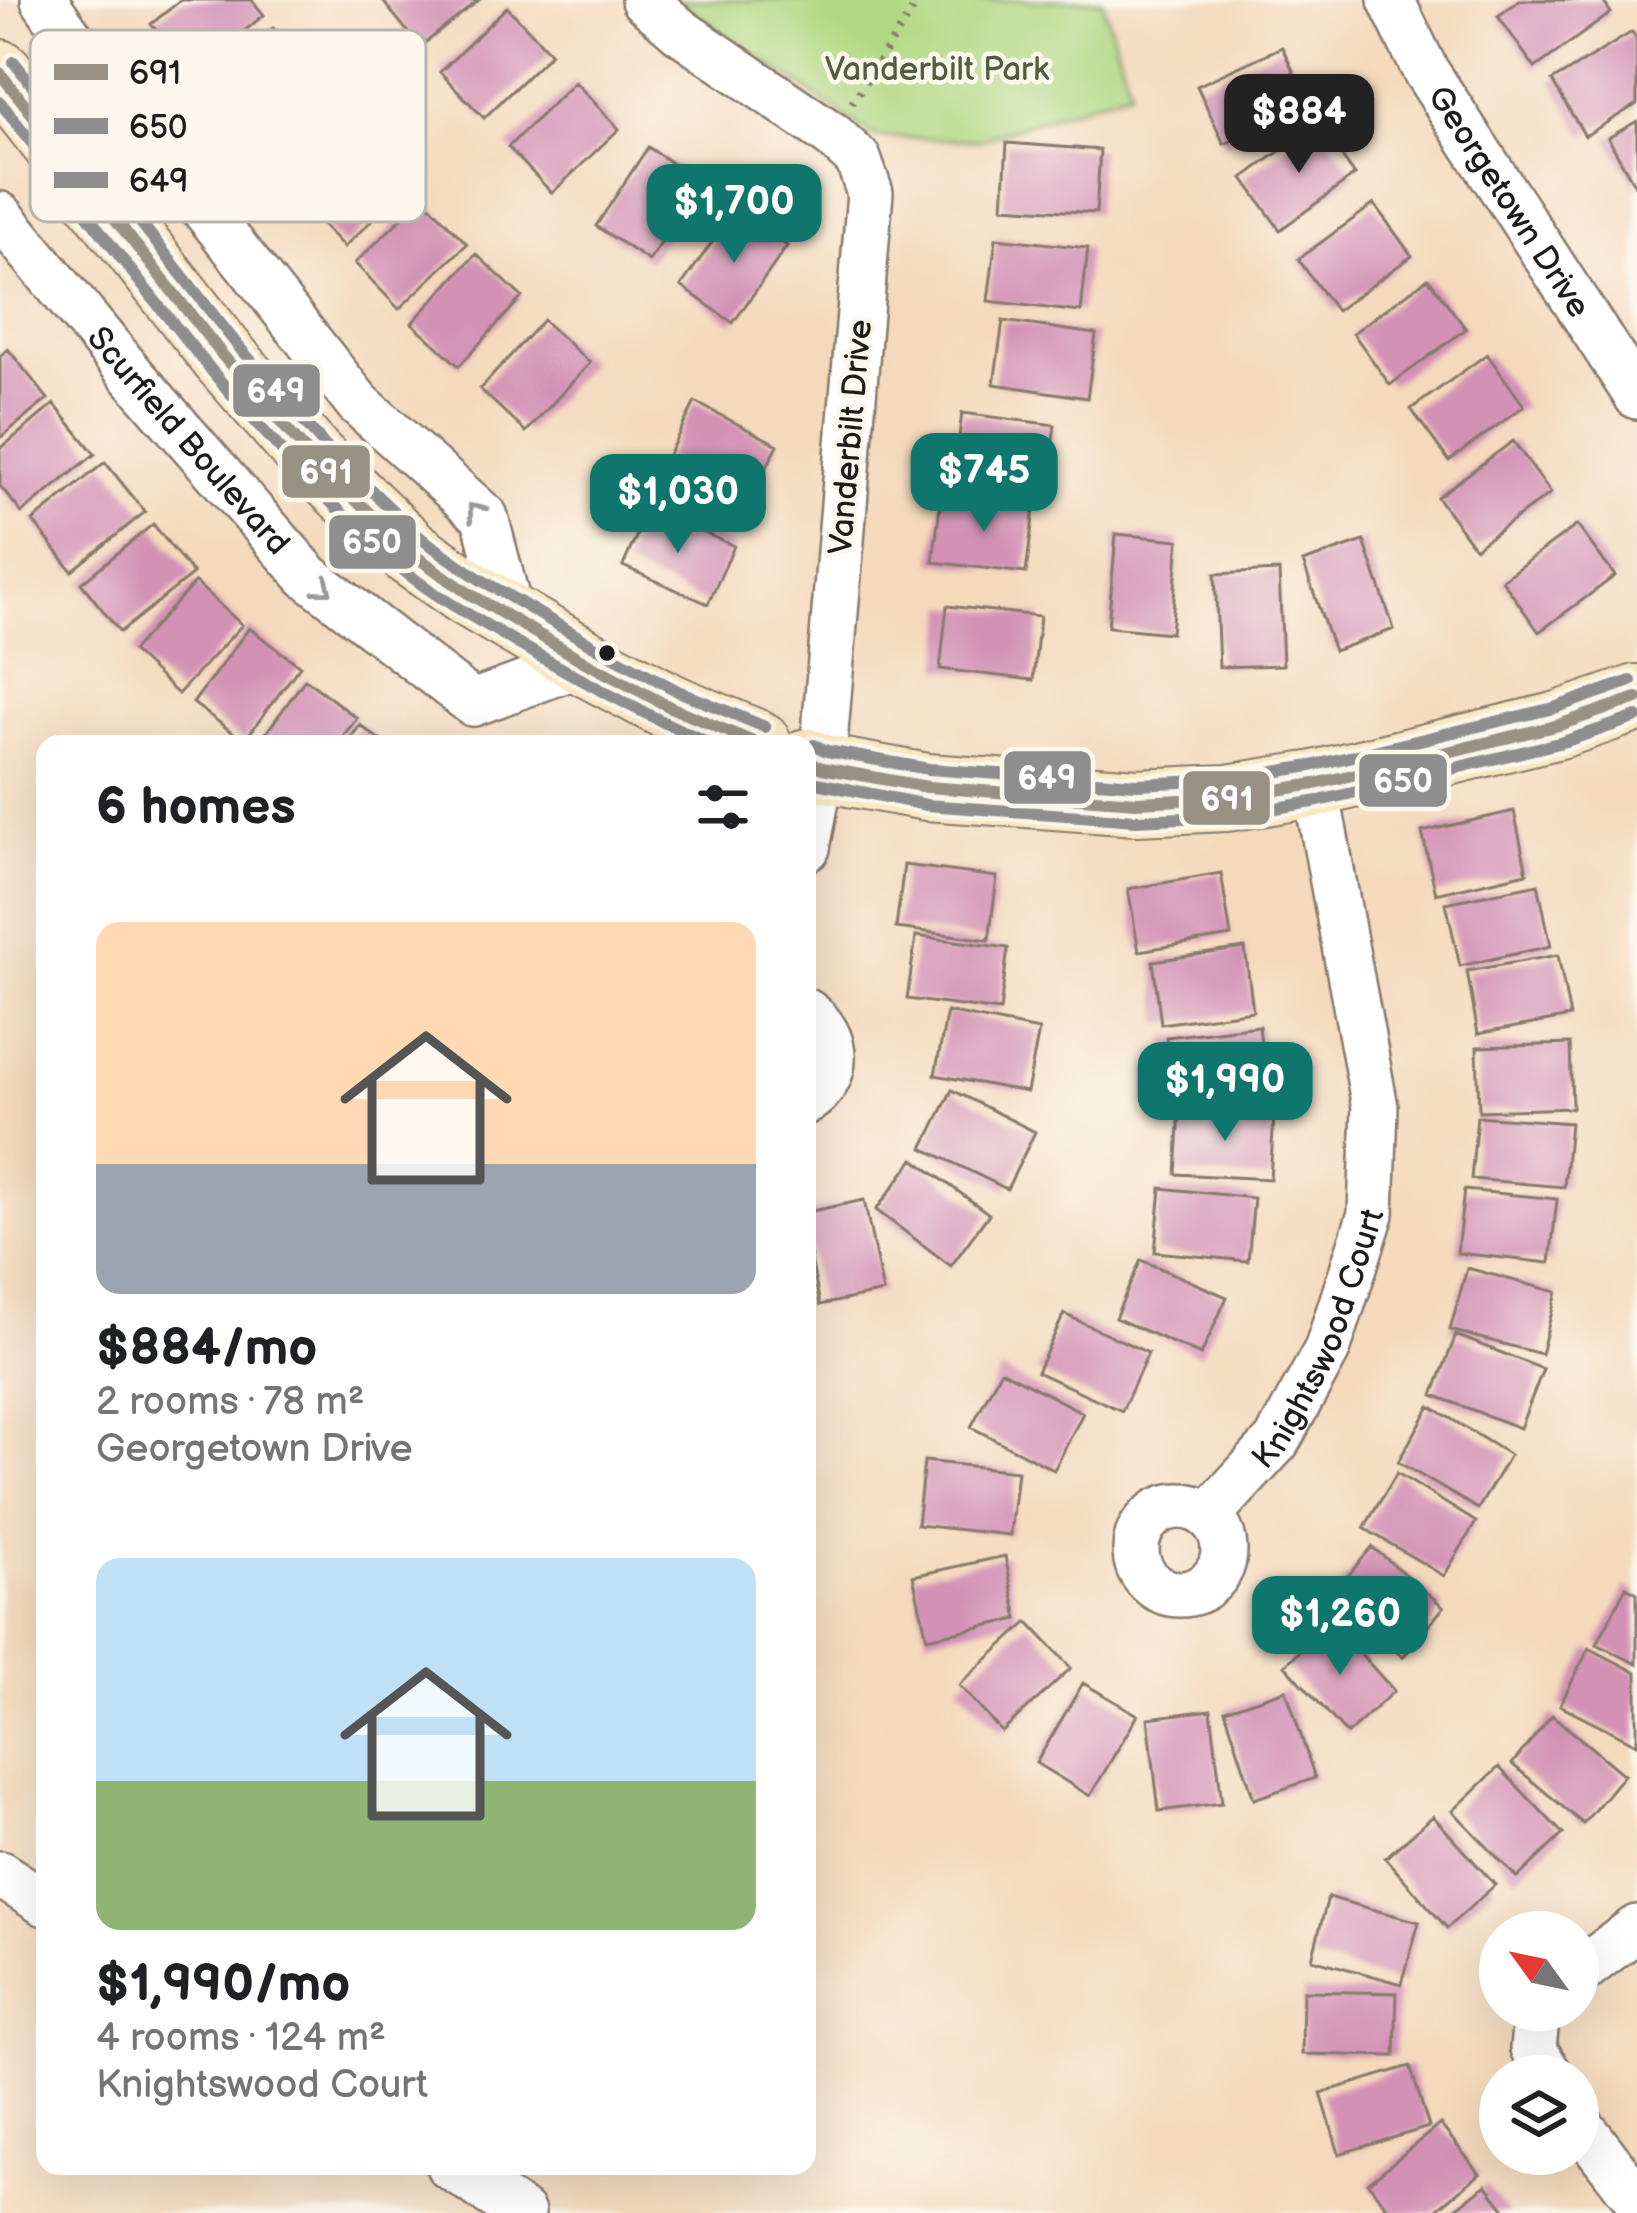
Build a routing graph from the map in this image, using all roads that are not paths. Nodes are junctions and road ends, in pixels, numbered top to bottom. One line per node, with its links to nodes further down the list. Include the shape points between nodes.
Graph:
1 (44, 0): 4 (street, one-way to 1)
2 (644, 0): 15 (street, Vanderbilt Drive, via 832,135 858,159 870,193)
3 (1391, 0): 10 (street, Georgetown Drive, via 1425,70)
4 (65, 30)
5 (0, 74): 6 (street)
6 (30, 112)
7 (0, 215): 12 (street, Scurfield Boulevard, one-way to 12, via 308,576 473,703)
8 (117, 222): 11 (street, via 311,457 411,554)
9 (215, 222): 11 (street, one-way to 9, via 485,517 358,403)
10 (1637, 396)
11 (512, 620): 12 (street)
12 (585, 662): 14 (street)
13 (1637, 698): 17 (street)
14 (737, 735)
15 (816, 745)
16 (816, 765): 17 (street, via 927,787 1137,802)
17 (1315, 784): 20 (street, Knightswood Court, via 1375,1107 1371,1214 1327,1350 1277,1441)
18 (816, 1019): 19 (street, via 833,1064)
19 (816, 1096)
20 (1208, 1516)
21 (0, 1874): 22 (street)
22 (36, 1897)
23 (1637, 1928): 24 (street)
24 (1599, 1956)
25 (1599, 2149): 27 (street)
26 (463, 2175): 28 (street)
27 (1637, 2199)
28 (522, 2213)

